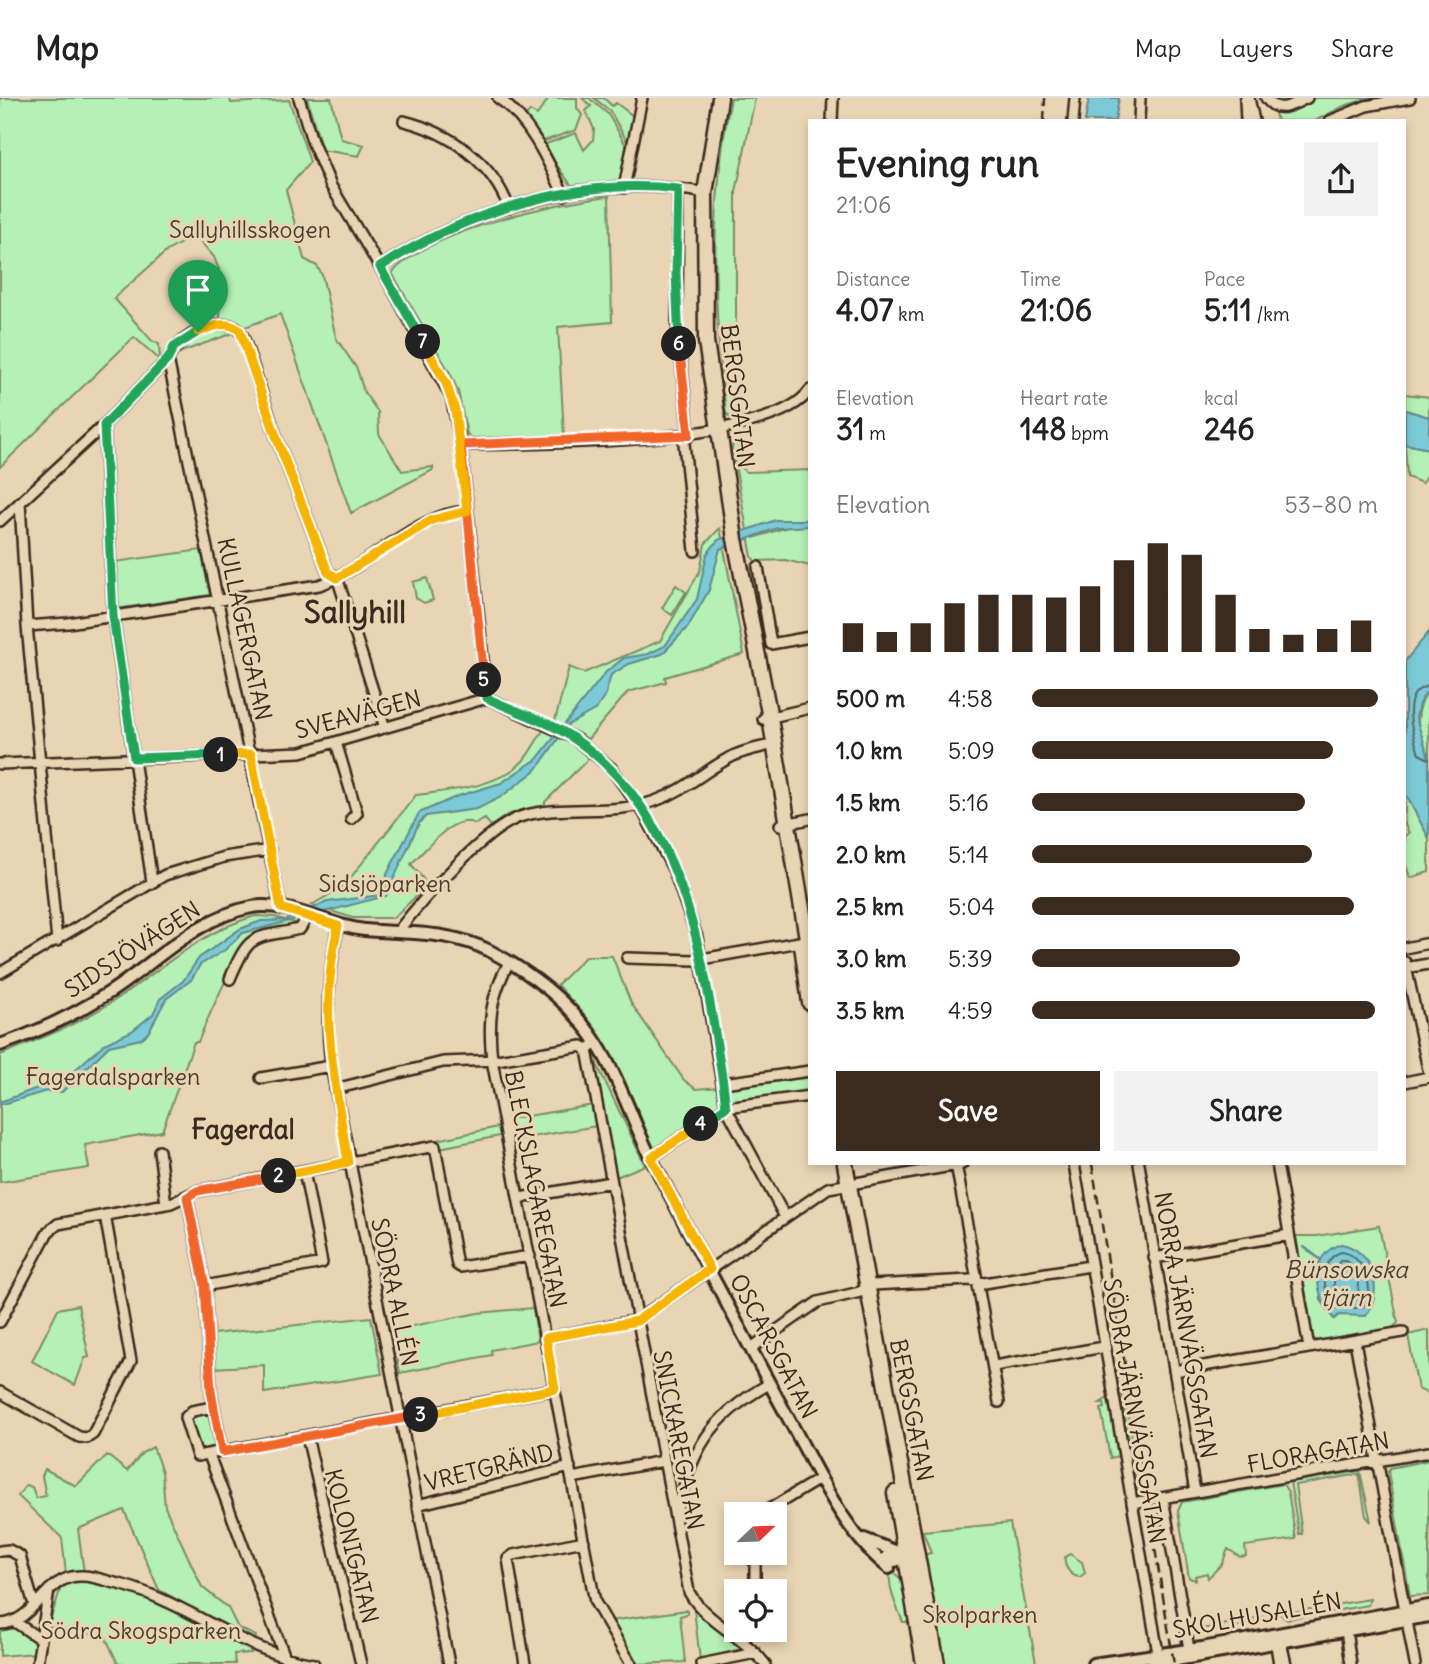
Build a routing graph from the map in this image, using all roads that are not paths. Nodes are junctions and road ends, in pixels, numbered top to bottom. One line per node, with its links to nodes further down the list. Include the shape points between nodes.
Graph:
1 (299, 98): 25 (street, via 331,186)
2 (498, 98): 23 (street, via 520,117)
3 (642, 98): 20 (street)
4 (720, 98): 22 (highway, BERGSGATAN)
5 (833, 98): 13 (street)
6 (1075, 98): 14 (street)
7 (1140, 98): 15 (street)
8 (1247, 98): 16 (street); 17 (street)
9 (1266, 98): 10 (street, via 1272,106 1282,108)
10 (1307, 98)
11 (1410, 98): 12 (street)
12 (1378, 100): 18 (street)
13 (832, 119)
14 (1073, 119)
15 (1139, 119)
16 (1247, 119)
17 (1253, 119)
18 (1335, 119)
19 (404, 121): 24 (street, via 441,135 479,161 495,176)
20 (624, 188): 21 (street); 23 (street)
21 (678, 189): 22 (street); 30 (street, via 677,323)
22 (705, 193): 29 (highway, BERGSGATAN, via 704,306)
23 (564, 195): 24 (street)
24 (509, 208): 25 (street, via 438,235)
25 (380, 267): 31 (street, via 446,383)
26 (168, 359): 28 (street); 37 (street, via 174,347 198,332 231,324 240,331 328,572); 40 (street, KULLAGERGATAN)
27 (808, 392): 29 (street, via 781,410)
28 (104, 425): 32 (street); 41 (street)
29 (717, 430): 30 (street); 39 (highway, BERGSGATAN)
30 (689, 435): 31 (street); 35 (street, via 684,443)
31 (461, 445): 33 (street)
32 (20, 502): 34 (street); 42 (street)
33 (467, 511): 37 (street, via 432,520); 44 (street)
34 (0, 521)
35 (695, 551)
36 (758, 567): 38 (street)
37 (337, 578): 40 (street, via 319,585); 47 (street)
38 (760, 581): 39 (street); 43 (street, via 771,645)
39 (743, 582): 46 (highway, BERGSGATAN)
40 (219, 598): 41 (street); 50 (street, KULLAGERGATAN)
41 (113, 616): 42 (street); 51 (street)
42 (27, 626): 52 (street)
43 (808, 637)
44 (487, 698): 47 (street, SVEAVÄGEN); 54 (street, via 572,737 611,768)
45 (808, 709): 46 (street)
46 (767, 719): 49 (highway, BERGSGATAN)
47 (385, 728): 48 (street, SVEAVÄGEN)
48 (336, 742): 50 (street, SVEAVÄGEN, via 301,752); 56 (street, via 357,813)
49 (771, 745): 54 (street, via 730,757 687,787); 57 (highway, BERGSGATAN)
50 (251, 754): 51 (street, SVEAVÄGEN); 58 (street, KULLAGERGATAN)
51 (134, 758): 52 (street, SVEAVÄGEN); 59 (street)
52 (40, 762): 53 (street, SVEAVÄGEN); 64 (street)
53 (0, 764)
54 (640, 805): 63 (street, via 510,821 416,907); 69 (street, via 674,871)
55 (808, 819): 57 (street)
56 (351, 820)
57 (784, 825): 65 (highway, BERGSGATAN)
58 (270, 850): 59 (street, via 210,860); 60 (street, KULLAGERGATAN)
59 (152, 882): 64 (street)
60 (286, 910): 61 (main road, SIDSJÖVÄGEN); 76 (main road, SIDSJÖVÄGEN, via 253,907 219,919 179,940 110,992)
61 (306, 919): 62 (main road, SIDSJÖVÄGEN); 75 (street, via 300,929 246,944)
62 (332, 924): 63 (main road); 79 (street, SÖDRA ALLÉN, via 326,1003)
63 (398, 931): 70 (main road, OSCARSGATAN, via 454,938)
64 (57, 941): 74 (street)
65 (806, 941): 69 (street); 73 (highway, BERGSGATAN)
66 (1429, 943): 67 (street)
67 (1406, 948)
68 (627, 958): 69 (street)
69 (702, 958): 84 (street)
70 (509, 962): 77 (main road, OSCARSGATAN, via 556,996); 78 (street, BLECKSLAGAREGATAN, via 492,999)
71 (1429, 964): 72 (street)
72 (1406, 966): 81 (street)
73 (808, 972)
74 (0, 973)
75 (230, 979)
76 (0, 1045)
77 (592, 1046): 78 (street); 89 (main road, OSCARSGATAN); 99 (street, SNICKAREGATAN)
78 (492, 1060): 85 (street, via 443,1062); 102 (street, BLECKSLAGAREGATAN)
79 (331, 1066): 82 (street); 85 (street, SÖDRA ALLÉN)
80 (808, 1071): 84 (street)
81 (1429, 1076): 83 (street)
82 (261, 1078)
83 (1406, 1082)
84 (723, 1083): 87 (street)
85 (335, 1088): 90 (street, SÖDRA ALLÉN)
86 (808, 1096): 87 (street)
87 (726, 1107): 89 (street); 105 (street)
88 (159, 1151): 103 (street)
89 (651, 1158): 110 (main road, OSCARSGATAN)
90 (348, 1162): 98 (street); 107 (street, via 435,1146 457,1265); 129 (street, SÖDRA ALLÉN)
91 (839, 1165): 100 (highway, BERGSGATAN)
92 (845, 1165): 100 (highway, BERGSGATAN)
93 (952, 1165): 100 (street)
94 (958, 1165): 111 (street)
95 (1074, 1165): 109 (street, SÖDRA JÄRNVÄGSGATAN)
96 (1139, 1165): 108 (street, NORRA JÄRNVÄGSGATAN)
97 (1277, 1165): 106 (street)
98 (304, 1171): 101 (street, via 197,1191); 112 (street, via 322,1263)
99 (611, 1182): 102 (street); 114 (street, SNICKAREGATAN)
100 (845, 1184): 105 (street, via 828,1188); 113 (highway, BERGSGATAN)
101 (187, 1197): 103 (street); 112 (street)
102 (520, 1198): 107 (street, BLECKSLAGAREGATAN)
103 (166, 1204): 104 (street)
104 (105, 1215): 115 (street, via 52,1227); 126 (street, via 131,1361 93,1434 79,1437)
105 (785, 1217): 110 (street)
106 (1289, 1236): 108 (street); 121 (street)
107 (530, 1256): 117 (street, BLECKSLAGAREGATAN)
108 (1154, 1258): 123 (street, NORRA JÄRNVÄGSGATAN)
109 (1090, 1266): 111 (street); 119 (street, SÖDRA JÄRNVÄGSGATAN)
110 (710, 1269): 114 (street); 120 (main road, OSCARSGATAN)
111 (978, 1282): 113 (street); 122 (street)
112 (205, 1286): 128 (street)
113 (863, 1289): 120 (street, via 818,1302); 147 (highway, BERGSGATAN)
114 (637, 1321): 117 (street); 134 (street, SNICKAREGATAN)
115 (0, 1322)
116 (1403, 1332): 118 (street)
117 (546, 1338): 125 (street, BLECKSLAGAREGATAN)
118 (1355, 1341): 121 (street); 135 (street)
119 (1104, 1347): 122 (street); 142 (street, SÖDRA JÄRNVÄGSGATAN)
120 (751, 1348): 124 (main road, OSCARSGATAN)
121 (1309, 1348): 123 (street)
122 (994, 1366): 127 (street)
123 (1174, 1371): 139 (street, NORRA JÄRNVÄGSGATAN)
124 (769, 1384): 138 (main road, OSCARSGATAN); 144 (street, via 725,1413 707,1432 692,1460)
125 (555, 1389): 129 (street); 136 (street, BLECKSLAGAREGATAN)
126 (0, 1392)
127 (999, 1402)
128 (213, 1407): 131 (street); 133 (street, via 192,1410 185,1418 197,1456)
129 (401, 1419): 130 (street); 143 (street, SÖDRA ALLÉN)
130 (307, 1437): 131 (street); 167 (street, KOLONIGATAN)
131 (222, 1452): 133 (street)
132 (1429, 1452): 135 (street, FLORAGATAN)
133 (209, 1455): 163 (street)
134 (663, 1461): 137 (street, VRETGRÄND); 144 (street, SNICKAREGATAN)
135 (1376, 1462): 139 (street, FLORAGATAN); 151 (street)
136 (570, 1467): 137 (street, BLECKSLAGAREGATAN); 143 (street, VRETGRÄND)
137 (572, 1478): 145 (street, BLECKSLAGAREGATAN)
138 (821, 1478): 141 (street); 147 (main road, OSCARSGATAN, via 860,1537)
139 (1195, 1492): 140 (street, FLORAGATAN)
140 (1163, 1498): 142 (street, FLORAGATAN); 162 (street)
141 (781, 1502)
142 (1132, 1503): 164 (street, SÖDRA JÄRNVÄGSGATAN)
143 (417, 1505): 168 (street, SÖDRA ALLÉN)
144 (675, 1522): 156 (street, SNICKAREGATAN, via 689,1592 694,1602)
145 (584, 1541): 169 (street, via 508,1559); 170 (street, BLECKSLAGAREGATAN, via 595,1602)
146 (0, 1551): 149 (street, via 20,1556)
147 (896, 1554): 153 (highway, via 900,1572 910,1582); 175 (highway, BERGSGATAN, via 930,1625)
148 (49, 1588): 149 (street); 158 (street); 163 (street, via 66,1578 83,1576 150,1592)
149 (34, 1605): 154 (street)
150 (1429, 1606): 151 (main road, SKOLHUSALLÉN)
151 (1407, 1615): 152 (main road, SKOLHUSALLÉN); 157 (main road, SKOLHUSALLÉN); 159 (main road, SKOLHUSALLÉN); 180 (street)
152 (1429, 1616)
153 (916, 1619): 173 (highway); 174 (main road)
154 (15, 1622): 155 (street); 158 (street)
155 (0, 1624)
156 (724, 1625)
157 (1346, 1631): 159 (main road, SKOLHUSALLÉN); 179 (street)
158 (40, 1639): 165 (street)
159 (1278, 1640): 162 (main road, SKOLHUSALLÉN); 177 (street); 178 (street)
160 (746, 1642): 161 (street, SNICKAREGATAN)
161 (757, 1653): 171 (street); 172 (street, SNICKAREGATAN)
162 (1191, 1657): 164 (main road, SKOLHUSALLÉN)
163 (286, 1661): 166 (street)
164 (1158, 1661): 176 (main road, SKOLHUSALLÉN)
165 (40, 1662)
166 (314, 1664)
167 (361, 1664)
168 (449, 1664)
169 (525, 1664)
170 (631, 1664)
171 (701, 1664)
172 (765, 1664)
173 (924, 1664)
174 (930, 1664)
175 (937, 1664)
176 (1093, 1664)
177 (1279, 1664)
178 (1286, 1664)
179 (1352, 1664)
180 (1415, 1664)

